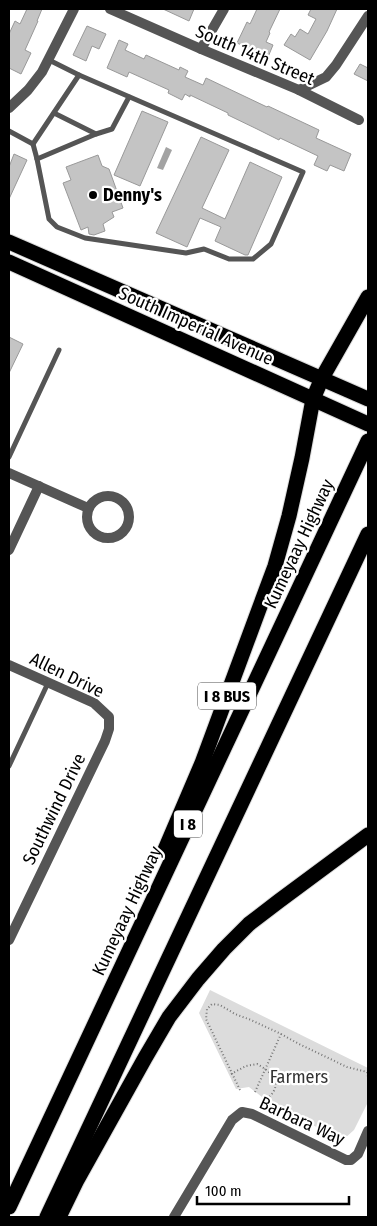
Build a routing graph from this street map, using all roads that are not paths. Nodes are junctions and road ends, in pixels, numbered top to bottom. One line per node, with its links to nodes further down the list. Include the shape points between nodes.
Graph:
1 (74, 9): 6 (street)
2 (110, 9): 5 (street, South 14th Street)
3 (224, 9): 5 (street)
4 (368, 16): 8 (street, via 326,78)
5 (201, 50): 8 (street, South 14th Street)
6 (49, 60): 7 (lane); 10 (street, via 28,90)
7 (79, 75): 9 (lane); 11 (lane)
8 (299, 90): 12 (street, South 14th Street)
9 (129, 96): 14 (lane, via 112,129); 16 (lane, via 303,172 271,244 253,259 229,259 204,249 186,253 84,238 57,227 49,219)
10 (9, 108)
11 (54, 113): 14 (lane); 15 (lane)
12 (359, 120)
13 (9, 131): 15 (lane)
14 (96, 134): 16 (lane)
15 (32, 144): 16 (lane)
16 (37, 159)
17 (9, 242): 21 (highway, South Imperial Avenue)
18 (9, 262): 23 (highway, South Imperial Avenue)
19 (368, 297): 21 (highway)
20 (59, 350): 26 (lane)
21 (322, 378): 22 (highway, South Imperial Avenue); 23 (highway)
22 (365, 397)
23 (314, 399): 24 (highway, South Imperial Avenue); 39 (highway, I 8 BUS, via 289,516 267,588 202,763 124,942)
24 (368, 424)
25 (368, 441): 39 (highway, Kumeyaay Highway / I 8)
26 (9, 458)
27 (9, 473): 28 (street)
28 (38, 486): 29 (street); 31 (street)
29 (88, 508): 29 (street, via 88,526 95,535 109,539 127,527 129,513 122,500 116,497 98,498)
30 (368, 534): 42 (highway, I 8)
31 (9, 550)
32 (9, 665): 33 (street, Allen Drive)
33 (48, 682): 34 (street, Allen Drive, via 94,703); 35 (lane)
34 (109, 717): 37 (street, Southwind Drive, via 105,741)
35 (9, 766)
36 (368, 836): 43 (highway, via 249,924 198,978 169,1017 145,1058)
37 (13, 921): 38 (street, Southwind Drive)
38 (9, 940)
39 (113, 984): 41 (highway, Kumeyaay Highway / I 8)
40 (368, 1131): 44 (street, Barbara Way, via 358,1154 346,1160 242,1112 232,1120)
41 (9, 1207)
42 (47, 1217)
43 (59, 1217)
44 (174, 1217)

